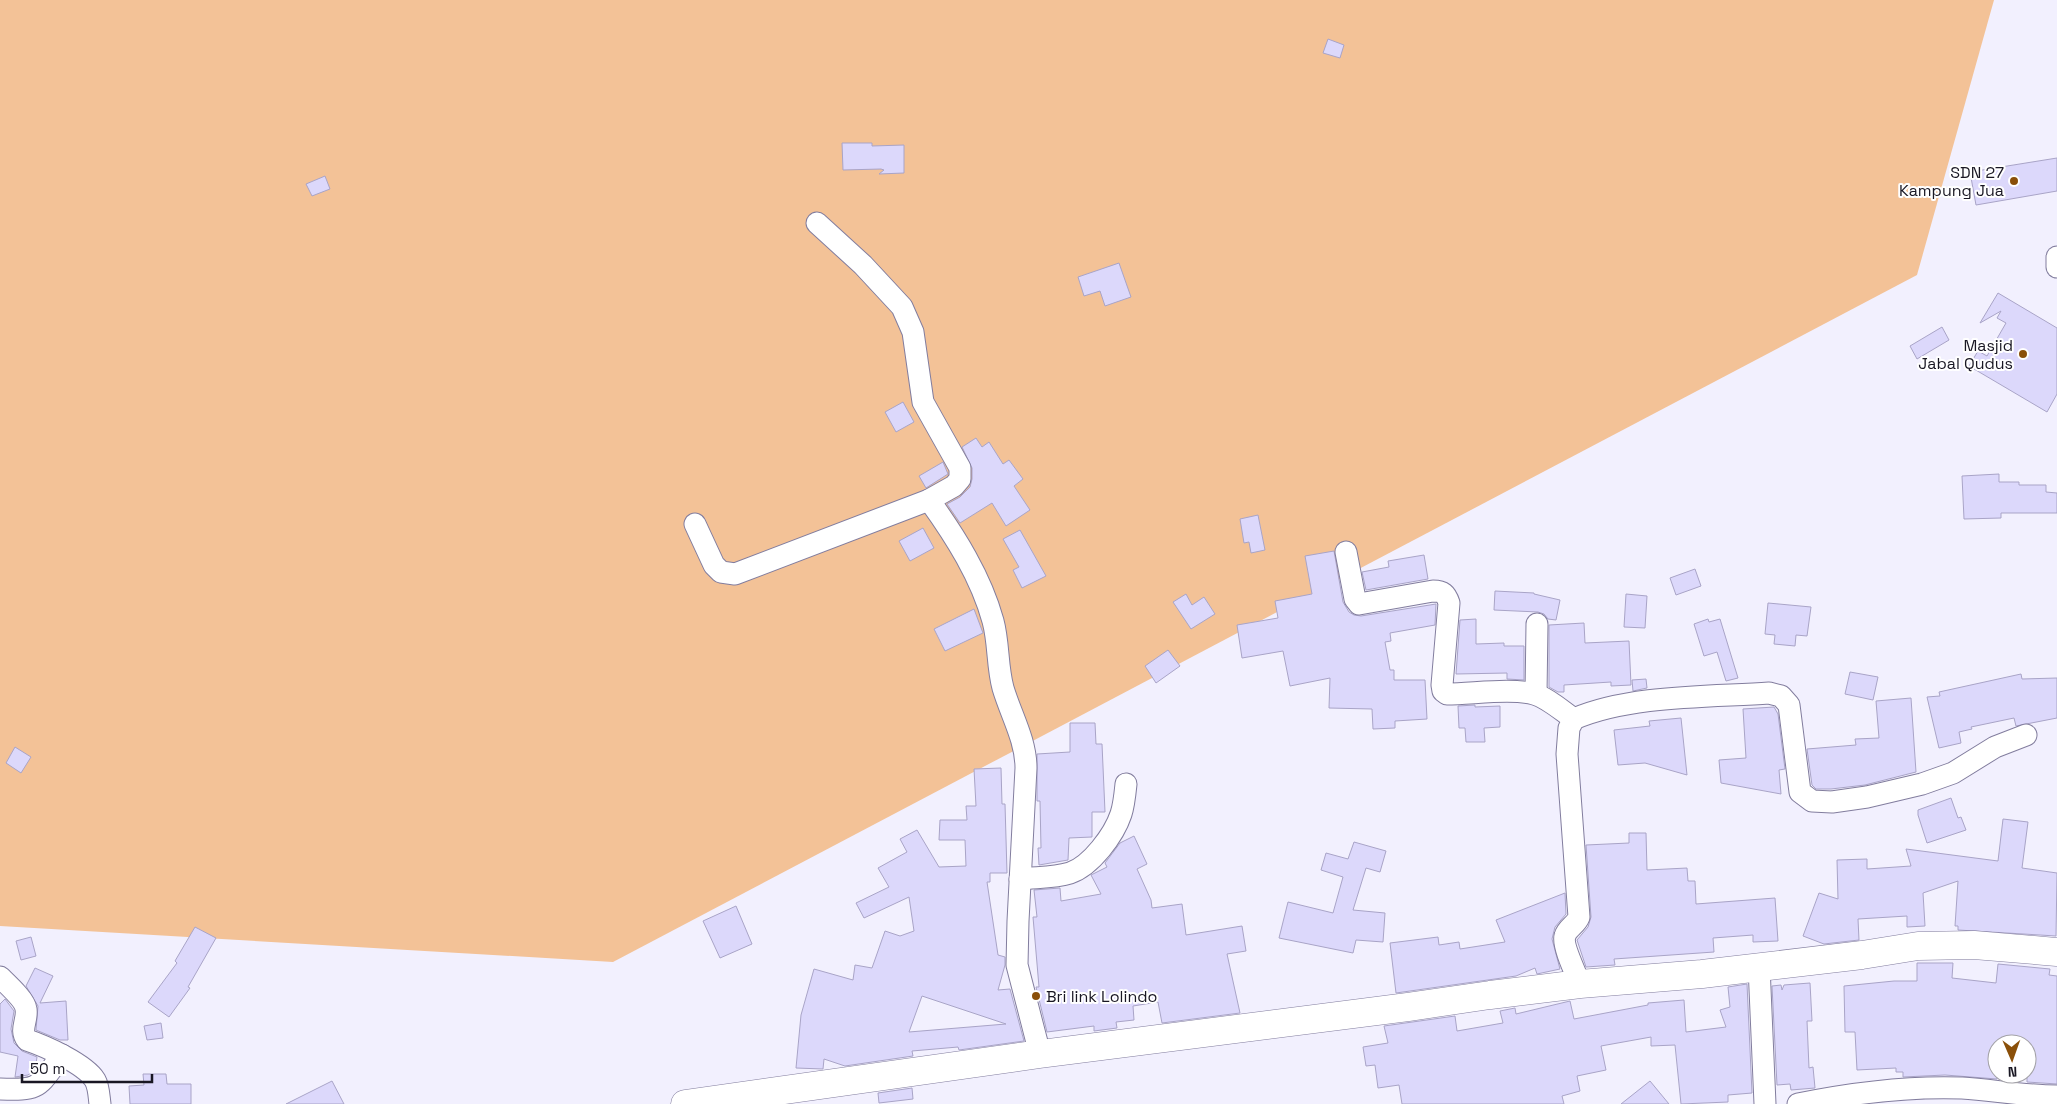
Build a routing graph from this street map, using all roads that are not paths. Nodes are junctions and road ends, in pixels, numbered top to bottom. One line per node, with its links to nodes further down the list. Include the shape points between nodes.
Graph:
1 (817, 223): 4 (street, via 892,294 911,324 923,402 960,468 960,479 954,486)
2 (2057, 258): 3 (street)
3 (2057, 268)
4 (929, 500): 5 (street, via 735,574 721,572 714,564); 12 (street, via 972,568 984,596 992,620 1003,688 1024,747 1026,768)
5 (695, 524)
6 (1346, 552): 8 (street, via 1355,599 1359,604 1433,591 1442,591 1447,596 1442,685 1447,694)
7 (1537, 624): 8 (street)
8 (1536, 694): 9 (street)
9 (1574, 719): 10 (street, via 1608,706 1769,693 1781,696 1789,705 1800,792 1812,801 1832,802 1922,784 1953,773 1995,747); 16 (street, via 1569,728 1568,754 1579,917 1568,931 1565,942)
10 (2026, 735)
11 (1126, 784): 12 (street, via 1122,812 1115,830 1089,862 1068,874)
12 (1020, 878): 17 (street, via 1017,965)
13 (2057, 952): 14 (street, via 1974,945 1918,946)
14 (1759, 966): 16 (street); 24 (street)
15 (0, 977): 18 (street, via 25,1004 23,1032 27,1040)
16 (1580, 984): 17 (street)
17 (1040, 1054): 21 (street)
18 (62, 1055): 19 (street, via 38,1086); 22 (street, via 95,1080)
19 (0, 1089)
20 (2057, 1096): 25 (street, via 1961,1088 1847,1094)
21 (731, 1100): 23 (street)
22 (100, 1104)
23 (685, 1104)
24 (1765, 1104)
25 (1798, 1104)

